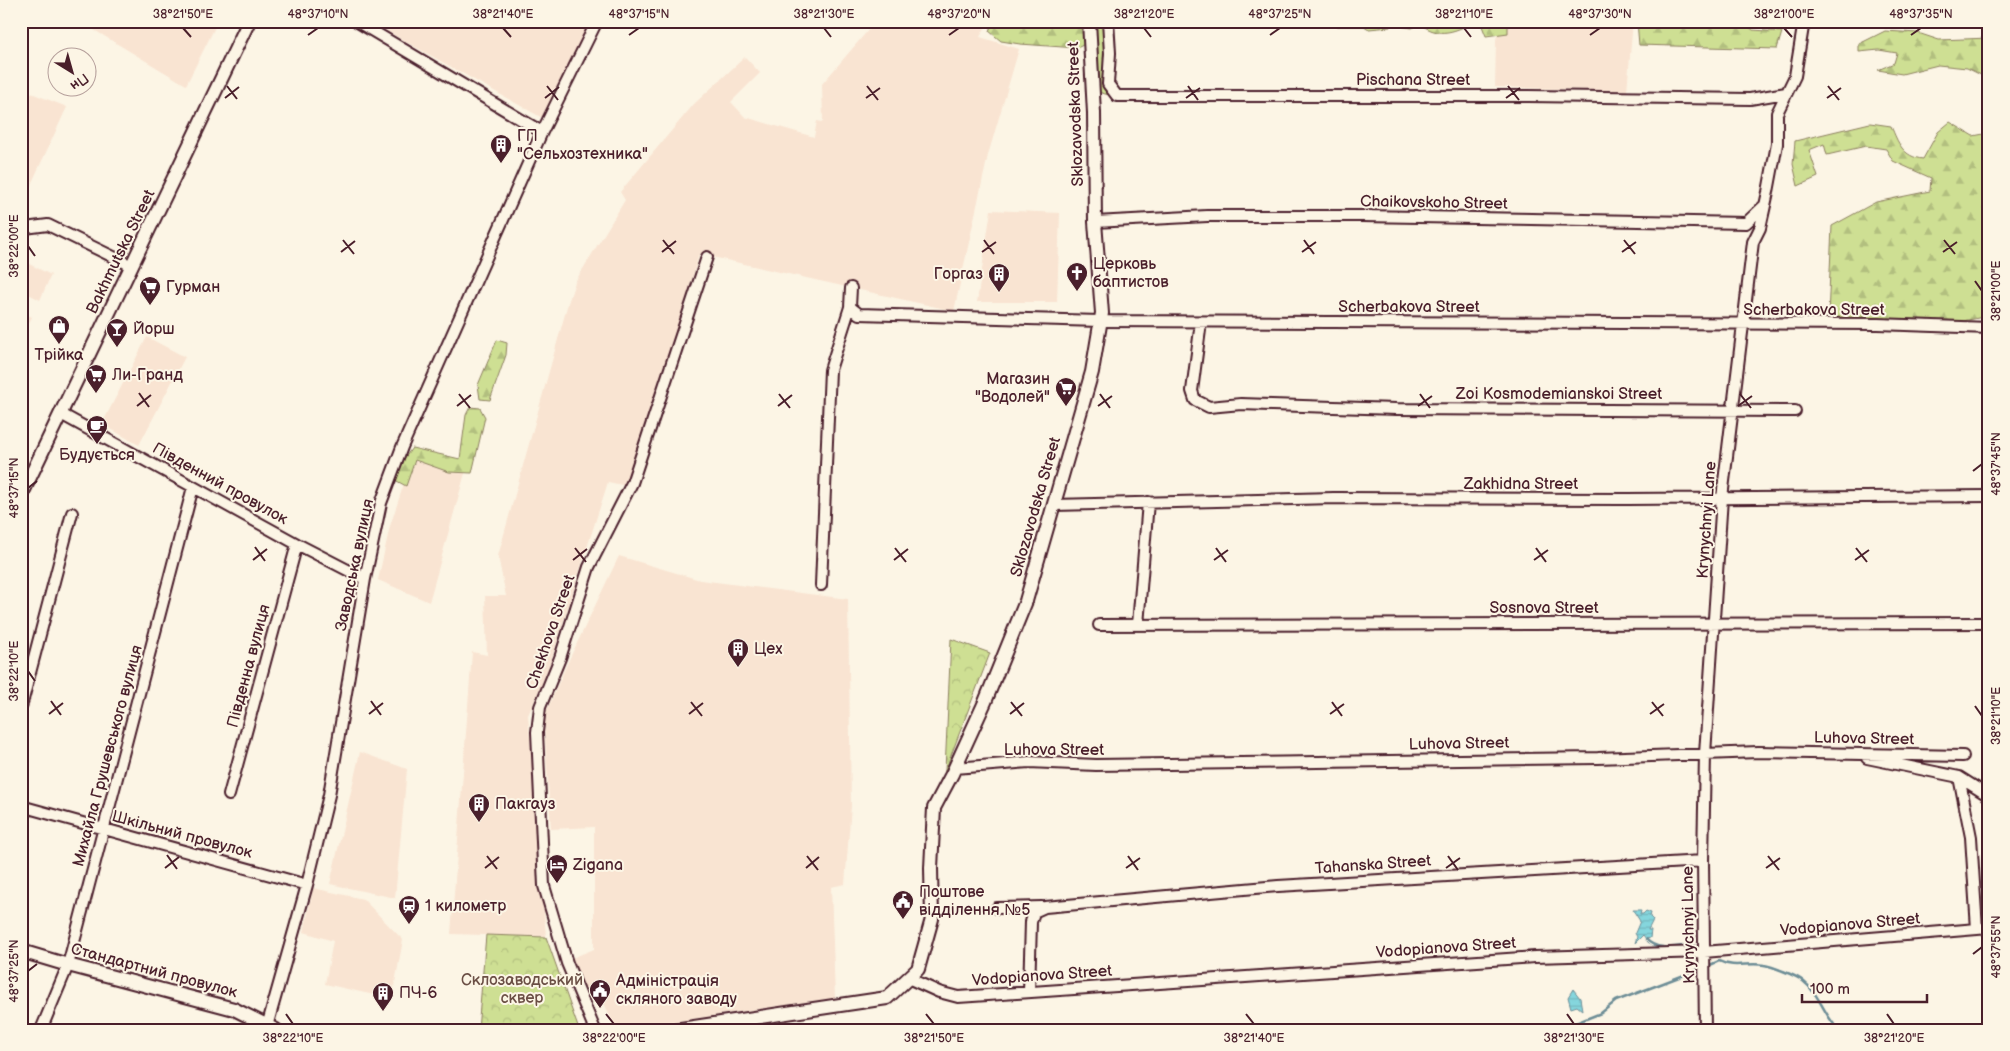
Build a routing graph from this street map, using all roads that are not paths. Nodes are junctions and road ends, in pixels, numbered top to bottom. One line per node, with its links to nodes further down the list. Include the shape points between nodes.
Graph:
1 (249, 21): 17 (street, Bakhmutska Street)
2 (356, 21): 10 (street)
3 (597, 21): 10 (street, Заводська вулиця)
4 (1089, 21): 12 (street, Sklozavodska Street)
5 (1108, 21): 8 (street, Pischana Street, via 1108,84 1117,96 1750,99)
6 (1804, 21): 7 (street, Krynychnyi Lane, via 1795,76)
7 (1786, 94): 8 (street, Pischana Street); 9 (street, Krynychnyi Lane)
8 (1764, 96): 9 (street)
9 (1777, 113): 11 (street, Krynychnyi Lane, via 1777,144)
10 (542, 132): 35 (street, Заводська вулиця, via 402,448 381,503)
11 (1765, 205): 13 (street); 15 (street, Krynychnyi Lane)
12 (1095, 222): 13 (street, Chaikovskoho Street, via 1207,216 1362,216); 20 (street, Sklozavodska Street)
13 (1746, 223): 15 (street, via 1753,230)
14 (23, 230): 17 (street, via 48,225)
15 (1753, 242): 22 (street, Krynychnyi Lane)
16 (707, 257): 64 (street, Chekhova Street, via 632,483 589,567 560,658 540,707 537,732 544,886 567,963)
17 (132, 266): 26 (street, Bakhmutska Street)
18 (851, 288): 19 (street)
19 (850, 307): 20 (street, Scherbakova Street, via 860,314); 36 (street, via 830,370)
20 (1100, 321): 21 (street, Scherbakova Street); 32 (street, Sklozavodska Street, via 1092,372)
21 (1201, 322): 22 (street, Scherbakova Street); 24 (street, Zoi Kosmodemianskoi Street, via 1192,391 1195,400 1209,407 1241,404 1396,409)
22 (1742, 325): 23 (street, Scherbakova Street, via 1878,324); 24 (street, Krynychnyi Lane)
23 (1989, 328)
24 (1732, 410): 25 (street, Zoi Kosmodemianskoi Street); 30 (street, Krynychnyi Lane)
25 (1795, 411)
26 (61, 414): 27 (street, Південний провулок); 28 (street, Bakhmutska Street)
27 (193, 487): 34 (street, Південний провулок); 50 (street, Михайла Грушевського вулиця)
28 (21, 496)
29 (1989, 496): 30 (street, Zakhidna Street)
30 (1722, 498): 31 (street, Zakhidna Street, via 1334,498); 37 (street, Krynychnyi Lane)
31 (1148, 502): 32 (street, Zakhidna Street); 40 (street)
32 (1054, 505): 45 (street, Sklozavodska Street, via 1026,601)
33 (72, 513): 41 (street)
34 (297, 544): 35 (street, Південний провулок); 47 (street, Південна вулиця)
35 (365, 579): 52 (street, Заводська вулиця, via 329,795)
36 (821, 585)
37 (1715, 622): 38 (street, Sosnova Street); 40 (street, Sosnova Street); 43 (street, Krynychnyi Lane)
38 (1989, 623)
39 (1100, 625): 40 (street, Sosnova Street)
40 (1138, 625)
41 (21, 707)
42 (1841, 753): 43 (street, Luhova Street); 44 (street, Luhova Street); 46 (street)
43 (1705, 754): 45 (street, Luhova Street, via 1096,765 1030,762); 51 (street, Krynychnyi Lane)
44 (1963, 756)
45 (955, 768): 60 (street, Sklozavodska Street, via 934,808 932,919 918,969)
46 (1960, 777): 48 (street); 56 (street, via 1971,837)
47 (229, 795)
48 (1989, 796)
49 (21, 806): 50 (street, Шкільний провулок)
50 (105, 830): 52 (street, Шкільний провулок); 59 (street, Михайла Грушевського вулиця)
51 (1703, 860): 53 (street, Tahanska Street, via 1278,886); 58 (street, Krynychnyi Lane)
52 (307, 884): 62 (street, Заводська вулиця)
53 (1045, 907): 54 (street, Tahanska Street); 61 (street, via 1034,912 1031,922)
54 (997, 908)
55 (1989, 928): 56 (street, Vodopianova Street)
56 (1977, 929): 58 (street, Vodopianova Street)
57 (21, 951): 59 (street, Стандартний провулок)
58 (1704, 957): 61 (street, Vodopianova Street, via 1535,957); 66 (street, Krynychnyi Lane)
59 (68, 965): 62 (street, Стандартний провулок, via 234,1009); 63 (street, Михайла Грушевського вулиця)
60 (908, 978): 61 (street, Vodopianova Street, via 958,997); 65 (street, Sklozavodska Street, via 887,998)
61 (1029, 992)
62 (270, 1028)
63 (41, 1030)
64 (595, 1030)
65 (674, 1030)
66 (1706, 1030)

